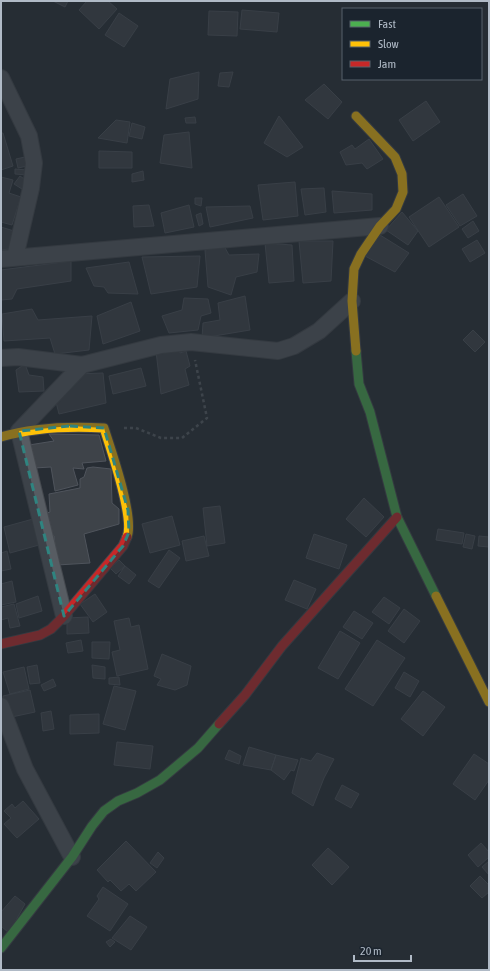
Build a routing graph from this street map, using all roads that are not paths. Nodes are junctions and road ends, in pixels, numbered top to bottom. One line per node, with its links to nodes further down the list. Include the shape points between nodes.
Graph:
1 (1, 78): 4 (street, via 29,136 34,163 31,188)
2 (356, 116): 3 (street, via 395,157 402,174 403,192 396,209)
3 (380, 226): 4 (street); 5 (street, via 354,269)
4 (8, 258)
5 (352, 300): 7 (street, via 319,331 294,346 278,351 191,342 161,345); 10 (street, via 359,384 370,412)
6 (1, 358): 7 (street)
7 (82, 365): 8 (street)
8 (19, 431): 9 (street); 11 (street); 11 (street, via 70,426 104,428 128,510 129,532 124,546)
9 (1, 437)
10 (397, 517): 13 (street); 15 (street, via 282,646 246,695 198,748 160,780 104,811)
11 (64, 616): 12 (street, via 51,629 40,635)
12 (1, 644)
13 (489, 702)
14 (1, 706): 15 (street, via 25,769)
15 (72, 857): 16 (street)
16 (1, 948)

